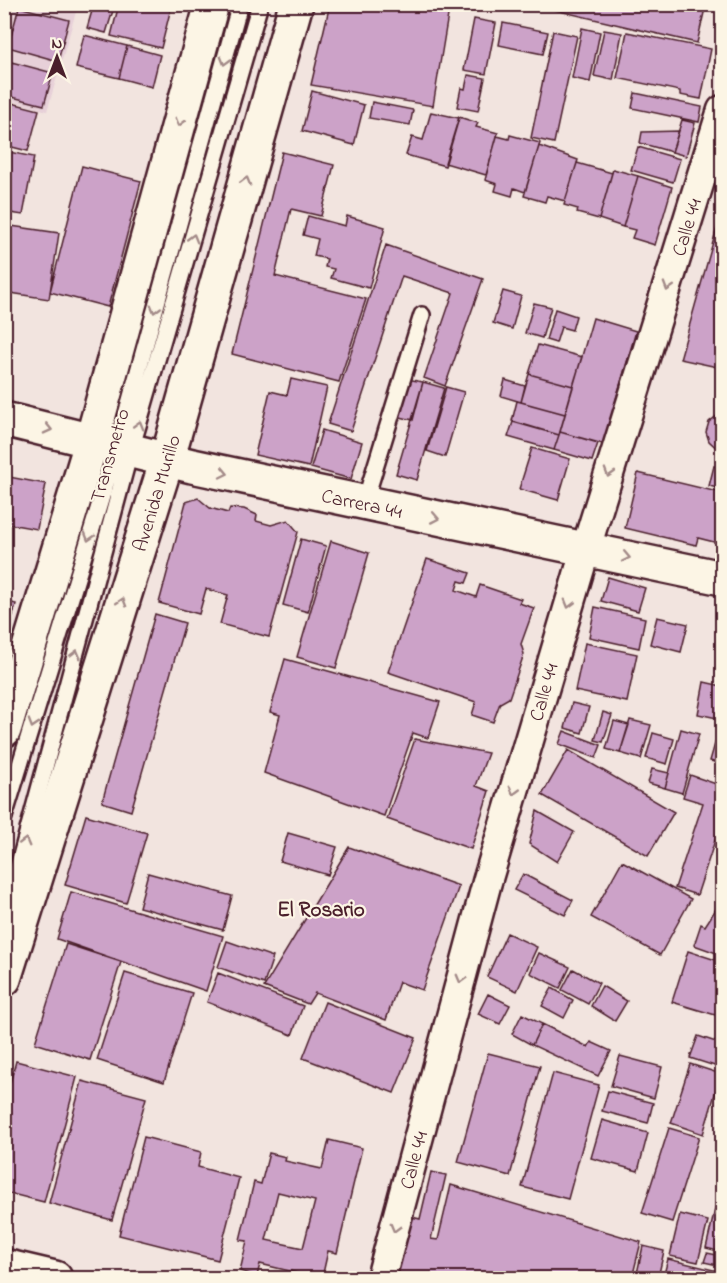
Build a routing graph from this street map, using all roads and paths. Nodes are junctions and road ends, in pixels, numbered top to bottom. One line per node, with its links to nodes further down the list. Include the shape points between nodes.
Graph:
1 (212, 4): 8 (main road, one-way to 8)
2 (240, 4): 8 (lane, Transmetro, one-way to 8)
3 (260, 4): 8 (lane, Transmetro, one-way to 3)
4 (296, 4): 9 (main road, Avenida Murillo, one-way to 4)
5 (723, 110): 11 (street, Calle 44, one-way to 11)
6 (422, 315): 10 (lane)
7 (4, 419): 8 (main road, Carrera 44, one-way to 8)
8 (113, 446): 9 (main road, Carrera 44); 13 (main road); 14 (lane, Transmetro, one-way to 14); 15 (lane, Transmetro, one-way to 8)
9 (167, 460): 10 (main road, Carrera 44, one-way to 10); 16 (main road, Avenida Murillo, one-way to 9)
10 (364, 504): 11 (main road, Carrera 44, one-way to 11)
11 (586, 548): 12 (main road, Carrera 44, one-way to 12); 19 (street, Calle 44, one-way to 19, via 487,882)
12 (723, 578)
13 (4, 730)
14 (4, 817)
15 (4, 919)
16 (4, 978)
17 (4, 1266): 18 (main road)
18 (56, 1278)
19 (381, 1278)

